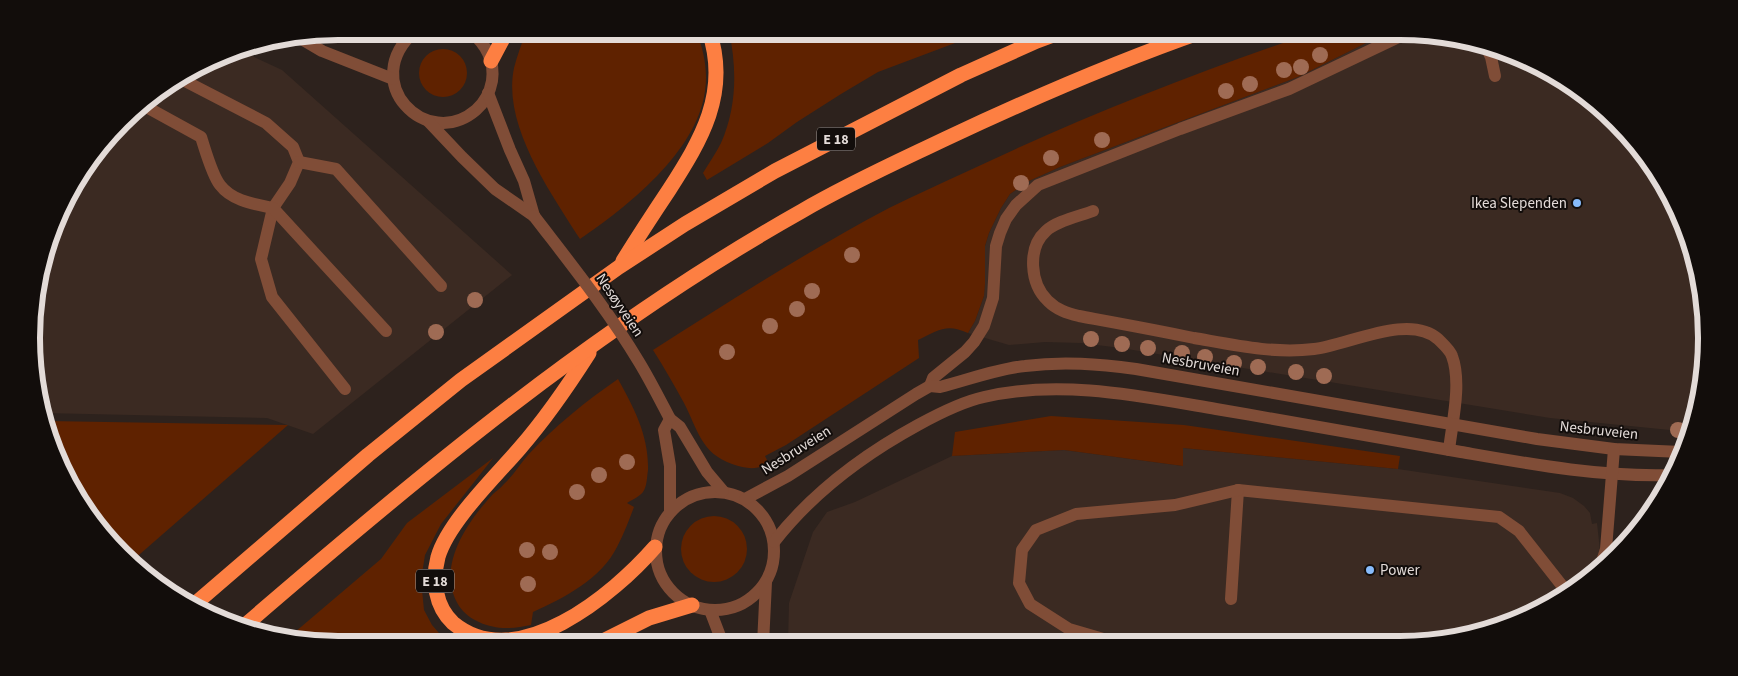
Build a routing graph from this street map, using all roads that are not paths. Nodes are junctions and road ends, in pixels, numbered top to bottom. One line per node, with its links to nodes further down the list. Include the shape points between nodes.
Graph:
1 (405, 40): 12 (street, via 397,52)
2 (480, 40): 10 (street)
3 (502, 40): 10 (highway)
4 (712, 40): 21 (highway, E 18, via 718,67 716,91 700,138)
5 (1040, 40): 21 (highway, E 18, via 871,120 775,171)
6 (1181, 40): 24 (highway, E 18, via 1062,86 894,163 794,216 662,298)
7 (1392, 40): 25 (street, via 1289,89 1038,186 1016,205 1000,234 996,246 993,298 984,326 974,342 933,378)
8 (307, 42): 12 (street)
9 (1489, 54): 11 (street)
10 (491, 61): 14 (street, via 493,72)
11 (1495, 76)
12 (393, 79): 16 (street, Nesøyveien, via 404,105)
13 (186, 82): 17 (street, via 266,123 293,147)
14 (488, 93): 16 (street, via 481,106 470,115 442,123); 20 (street, Nesøyveien, via 524,181)
15 (149, 108): 18 (street, via 201,137 219,184 231,195)
16 (428, 121): 20 (street, Nesøyveien, via 495,189)
17 (299, 162): 18 (street); 22 (street, via 336,169)
18 (273, 208): 23 (street); 26 (street, via 261,259 272,297)
19 (1093, 211): 28 (street, via 1054,225 1034,250 1038,288 1058,309 1079,316 1270,350 1316,349 1389,331 1420,330 1436,337 1452,355 1456,386)
20 (534, 216): 27 (street, Nesøyveien, bridge, via 621,334)
21 (619, 267): 44 (highway, E 18, via 461,380 331,486)
22 (441, 286)
23 (386, 331)
24 (594, 346): 47 (highway, E 18, via 489,421); 48 (highway, E 18, via 557,402 456,524 438,556 435,576 440,606 449,619)
25 (930, 386): 28 (street, Nesbruveien, via 940,387 1025,366 1097,364); 36 (street, Nesbruveien, via 781,480)
26 (345, 389)
27 (670, 419): 35 (street, Nesøyveien, via 680,427); 37 (street, via 664,430 670,466)
28 (1452, 424): 29 (street, Nesbruveien); 30 (street)
29 (1614, 448): 31 (street, Nesbruveien); 32 (street)
30 (1449, 450): 32 (street); 38 (street, via 1131,396 1058,388 1015,392 971,400 891,440 817,495)
31 (1675, 452)
32 (1612, 475): 33 (street); 40 (street)
33 (1664, 475)
34 (1238, 490): 42 (street, via 1499,517 1519,531); 43 (street); 53 (street, via 1175,505 1076,514 1036,530 1022,550 1019,583 1030,604 1069,629)
35 (723, 492): 36 (street); 37 (street, via 694,495)
36 (745, 498): 38 (street, via 768,524)
37 (670, 512): 39 (street, via 660,528)
38 (774, 542): 41 (street, via 774,563)
39 (655, 547): 45 (street, via 657,565 664,582 676,596); 49 (highway, E 18, via 610,593 566,623)
40 (1604, 555)
41 (766, 582): 46 (street, via 752,597 734,607); 52 (street)
42 (1563, 587)
43 (1230, 599)
44 (198, 601)
45 (692, 605): 46 (street); 50 (highway, via 649,618)
46 (710, 610): 51 (street)
47 (249, 622)
48 (471, 636)
49 (535, 636)
50 (613, 636)
51 (720, 636)
52 (763, 636)
53 (1093, 636)

